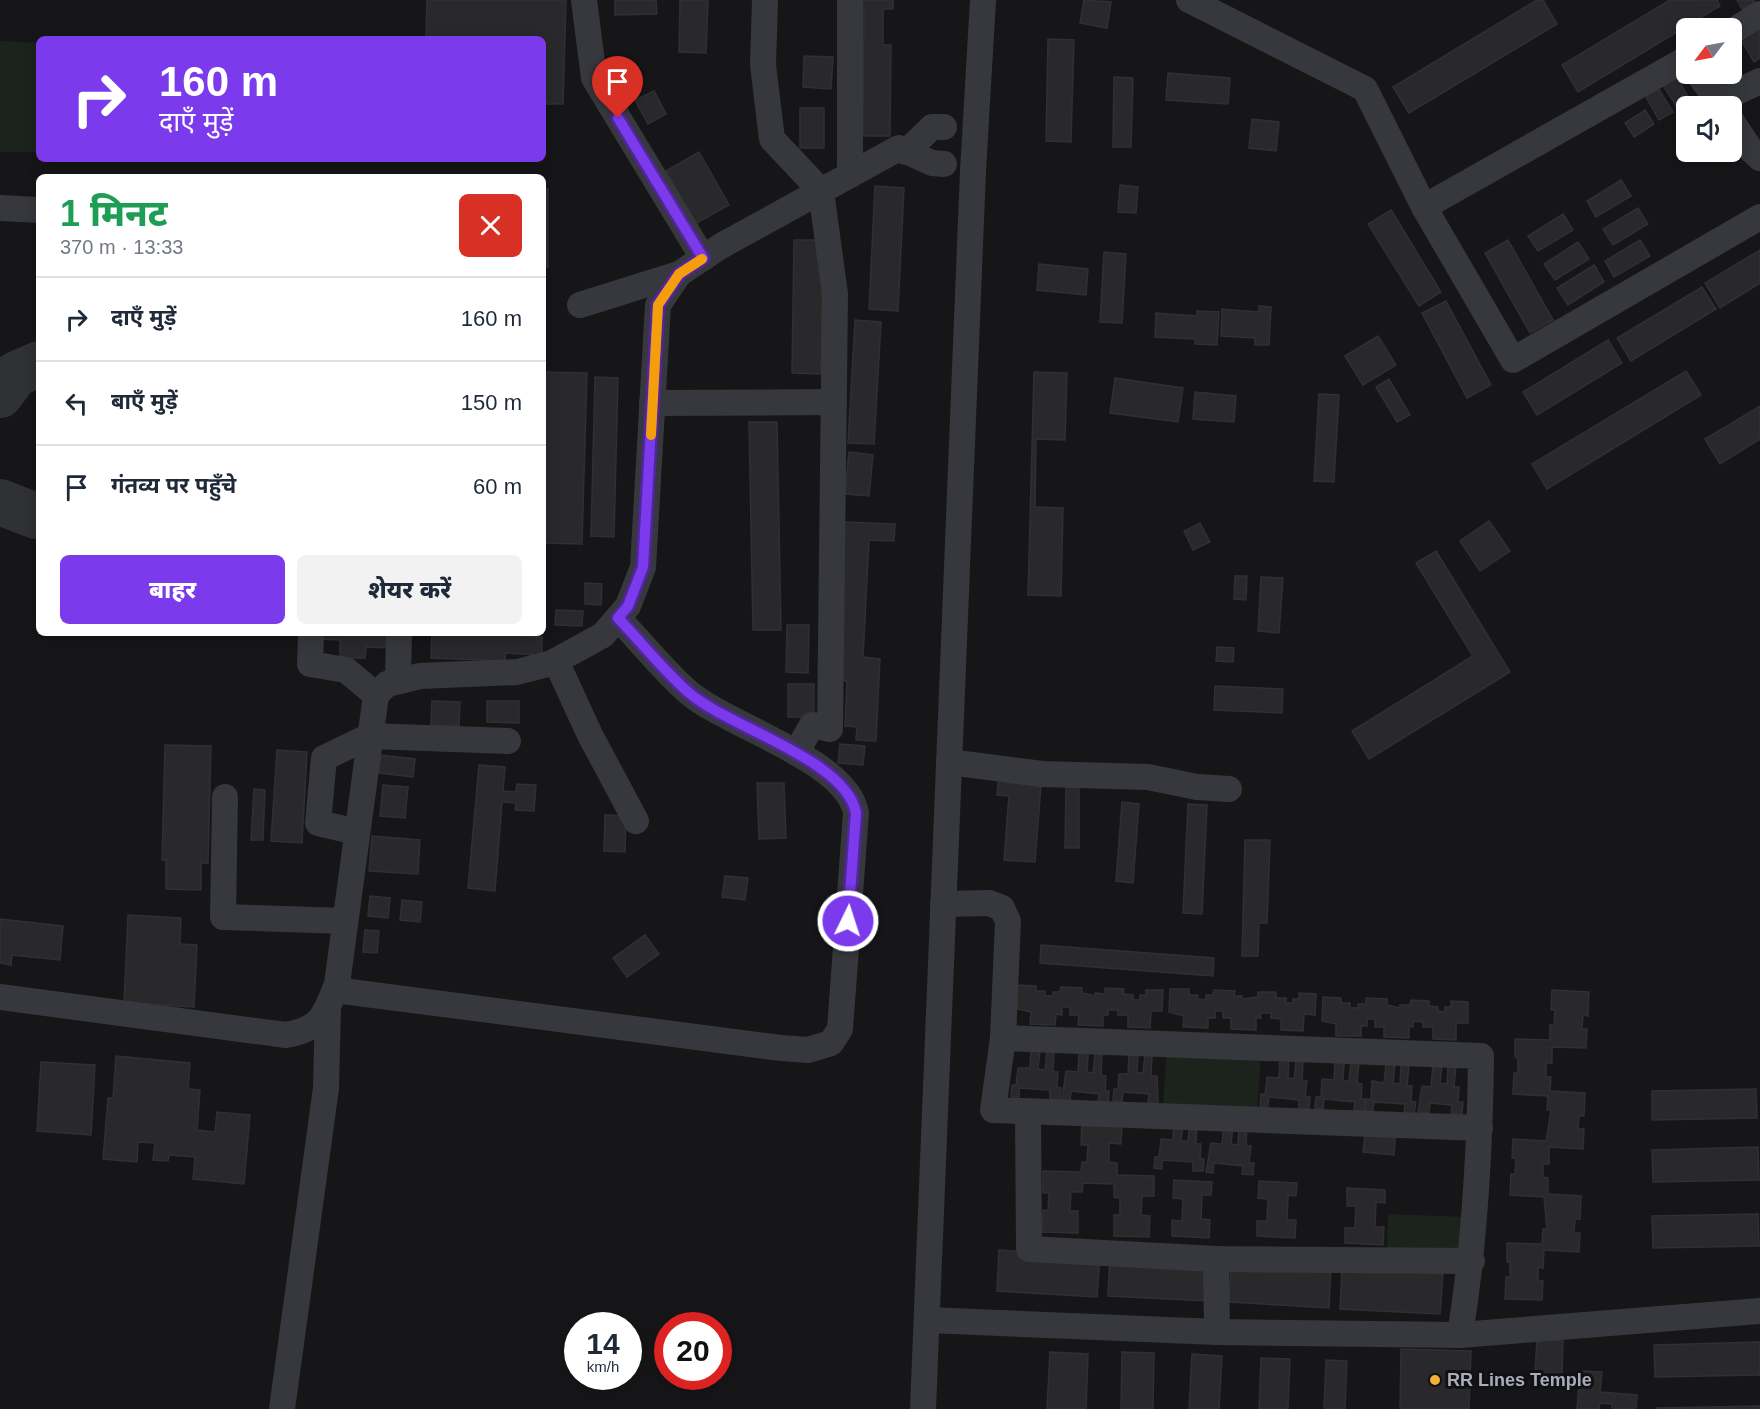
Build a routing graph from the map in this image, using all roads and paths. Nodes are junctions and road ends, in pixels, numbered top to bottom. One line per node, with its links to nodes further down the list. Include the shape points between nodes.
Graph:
1 (584, 0): 22 (street, via 594,78)
2 (765, 0): 17 (street, via 763,65 772,139)
3 (850, 0): 16 (street)
4 (983, 0): 36 (street)
5 (1189, 0): 18 (street, via 1365,88)
6 (1760, 14): 7 (street)
7 (1742, 25)
8 (1676, 65): 18 (street)
9 (1760, 81): 10 (street)
10 (1741, 96)
11 (944, 127): 13 (street, via 932,127)
12 (1742, 137): 14 (street)
13 (906, 152): 15 (street); 16 (street, via 899,148)
14 (1760, 158)
15 (944, 164)
16 (850, 175): 17 (street)
17 (821, 191): 22 (street); 25 (street, via 835,294)
18 (1424, 207): 21 (street, via 1513,360)
19 (0, 208): 20 (street)
20 (36, 210)
21 (1760, 217)
22 (703, 258): 23 (street)
23 (679, 274): 24 (street); 26 (street, via 658,305)
24 (580, 305)
25 (834, 402): 26 (street); 35 (street, via 830,729 812,725)
26 (652, 403): 27 (street, via 643,567 628,606)
27 (618, 618): 30 (street, via 603,634); 35 (street, via 689,692 719,713)
28 (311, 636): 32 (street, via 310,664 346,670)
29 (399, 636): 31 (street)
30 (556, 661): 31 (street, via 517,672 420,676); 39 (street)
31 (398, 681): 32 (street, via 387,684)
32 (376, 695): 33 (street)
33 (370, 736): 34 (street); 40 (street); 40 (street, via 324,758 318,823)
34 (508, 741)
35 (796, 753): 44 (street, via 821,767 842,786 854,802 856,813 840,1029 831,1043 808,1050 781,1048)
36 (949, 762): 37 (street, via 1042,774 1148,777); 41 (street)
37 (1229, 789)
38 (225, 797): 42 (street, via 223,917)
39 (636, 821)
40 (357, 832): 42 (street)
41 (944, 904): 45 (street, via 989,903 1002,908 1008,921); 51 (street)
42 (345, 921): 44 (street)
43 (0, 997): 44 (street, via 286,1035 306,1031 318,1022)
44 (332, 999): 54 (street, via 326,1088)
45 (1003, 1038): 46 (street, via 993,1110); 47 (street, via 1481,1056)
46 (1028, 1112): 47 (street); 48 (street, via 1029,1249)
47 (1480, 1128): 49 (street)
48 (1216, 1259): 49 (street); 52 (street)
49 (1472, 1261): 53 (street)
50 (1760, 1311): 53 (street)
51 (928, 1320): 52 (street); 55 (street)
52 (1217, 1332): 53 (street)
53 (1460, 1335)
54 (282, 1409)
55 (923, 1409)

